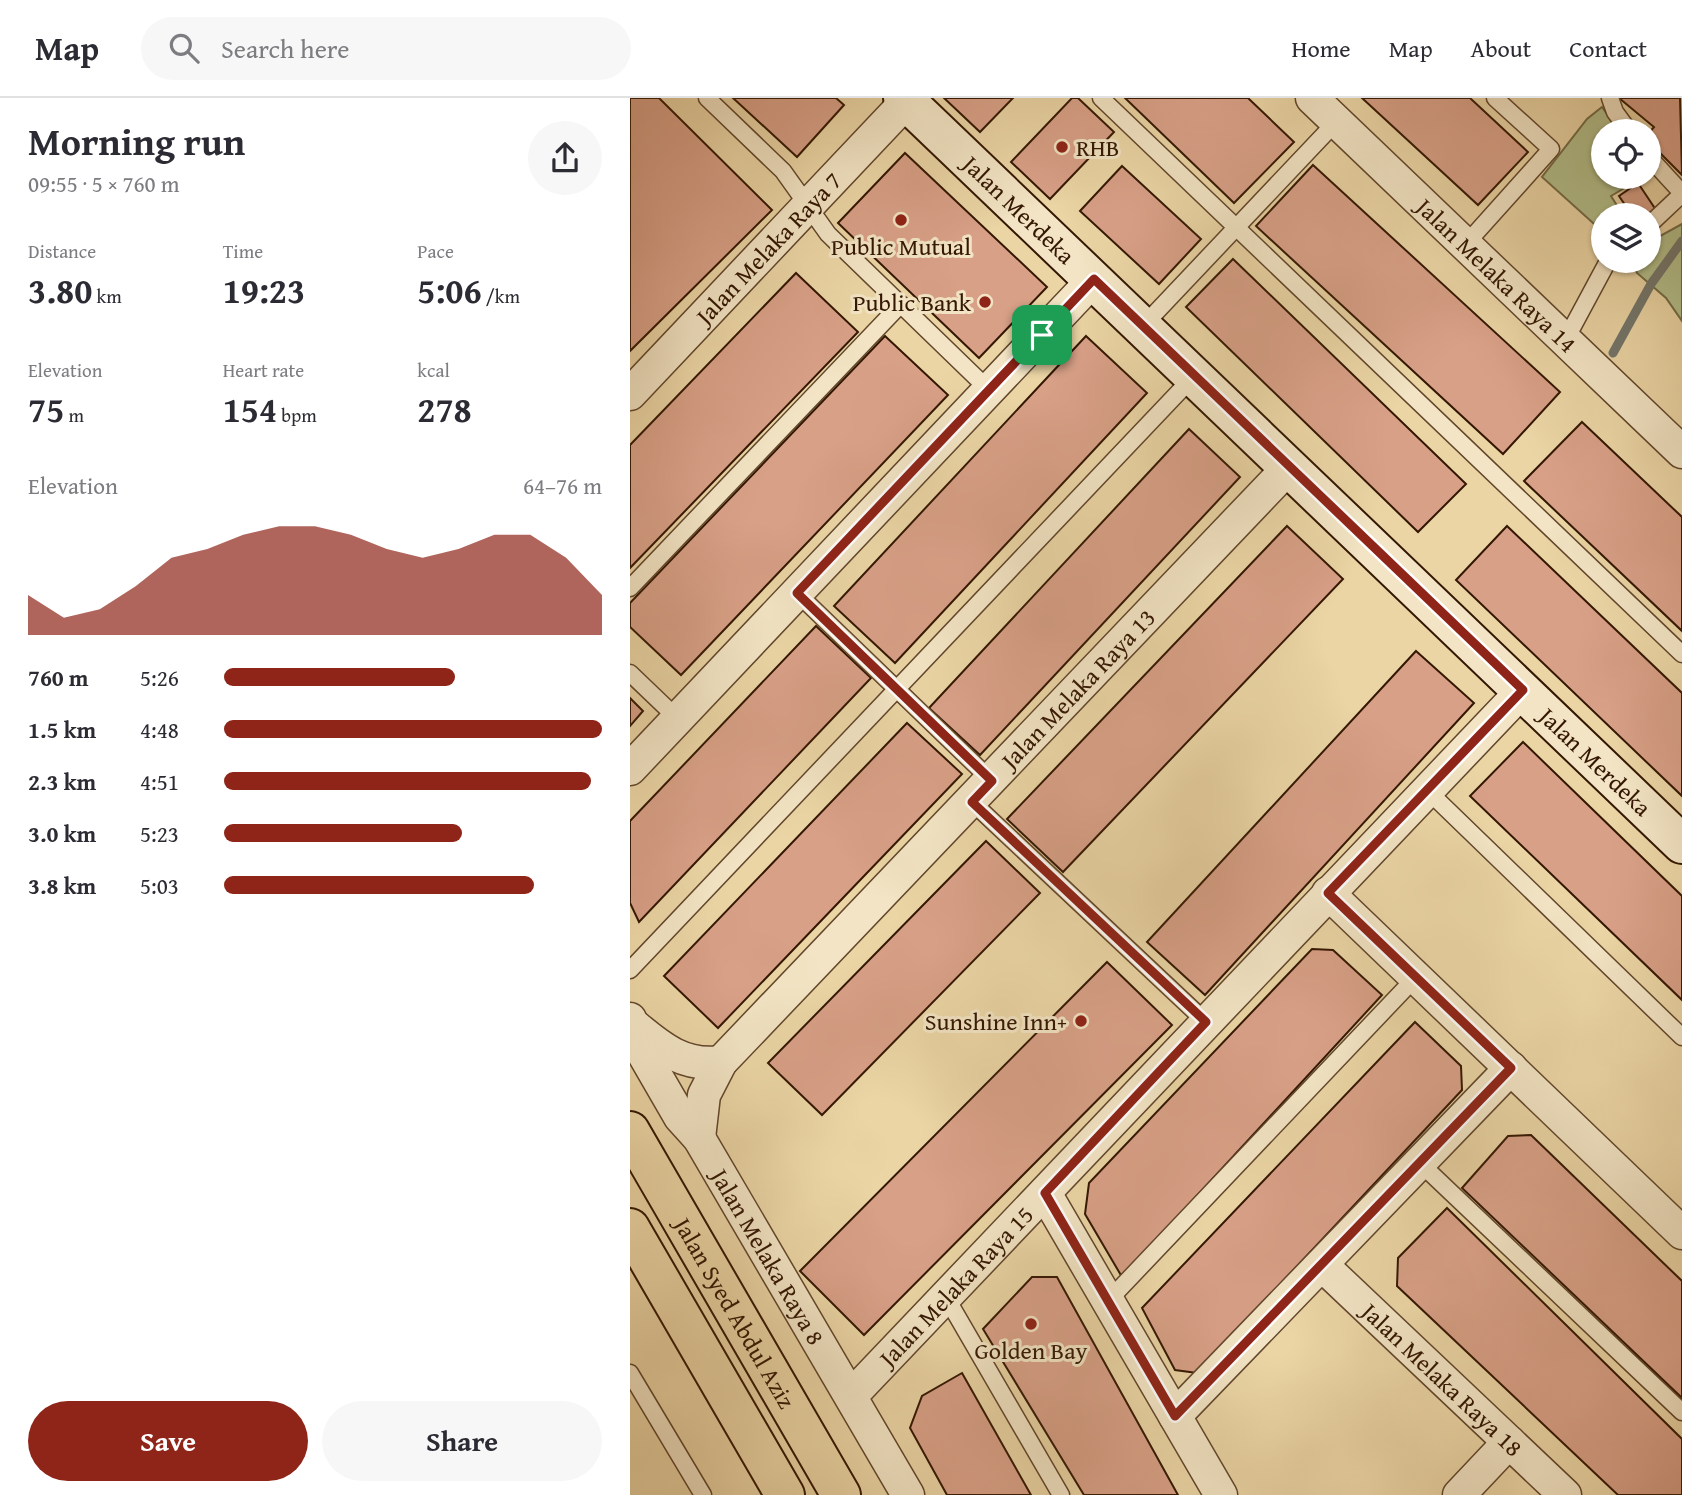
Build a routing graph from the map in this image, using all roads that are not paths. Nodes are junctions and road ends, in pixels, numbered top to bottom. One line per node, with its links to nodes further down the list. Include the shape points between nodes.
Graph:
1 (707, 98): 11 (lane, via 783,170)
2 (1101, 98): 13 (lane)
3 (1312, 98): 8 (street, Jalan Melaka Raya 14)
4 (1495, 98): 14 (lane, via 1551,149)
5 (1610, 98): 7 (lane)
6 (905, 100): 11 (street, Jalan Melaka Raya 7); 16 (main road, Jalan Merdeka)
7 (1620, 119)
8 (1336, 122): 13 (lane); 14 (street, Jalan Melaka Raya 14)
9 (1661, 170): 10 (lane)
10 (1682, 193): 12 (lane)
11 (808, 206): 17 (lane, via 828,234); 22 (street, Jalan Melaka Raya 7)
12 (1661, 213)
13 (1236, 228): 18 (lane); 27 (lane)
14 (1465, 245): 19 (street, Jalan Melaka Raya 14)
15 (1602, 273): 19 (lane)
16 (1094, 279): 18 (main road, Jalan Merdeka); 21 (street)
17 (901, 304): 21 (lane); 25 (lane)
18 (1143, 326): 20 (main road, Jalan Merdeka)
19 (1565, 341): 23 (street, Jalan Melaka Raya 14)
20 (1194, 376): 24 (main road, Jalan Merdeka); 29 (lane)
21 (989, 390): 26 (street)
22 (630, 394)
23 (1682, 452)
24 (1289, 467): 30 (main road, Jalan Merdeka); 34 (street, Jalan Melaka Raya 13)
25 (630, 588)
26 (797, 593): 29 (lane); 31 (street)
27 (1682, 654)
28 (630, 673): 31 (lane)
29 (898, 690): 34 (lane); 37 (lane)
30 (1523, 690): 33 (street, Jalan Melaka Raya 15); 35 (main road, Jalan Merdeka)
31 (678, 719): 32 (street)
32 (630, 769)
33 (1427, 790): 36 (street, Jalan Melaka Raya 15); 41 (lane)
34 (982, 791): 40 (lane); 42 (street, Jalan Melaka Raya 13)
35 (1682, 844)
36 (1328, 893): 38 (street); 40 (street, Jalan Melaka Raya 15)
37 (630, 970)
38 (1416, 977): 43 (street); 52 (lane)
39 (631, 1022): 42 (street, via 665,1051 704,1064); 45 (street, Jalan Melaka Raya 8, via 643,1053 680,1117)
40 (1206, 1022): 47 (street, Jalan Melaka Raya 15)
41 (1682, 1037)
42 (721, 1062): 45 (street, Jalan Melaka Raya 13, via 704,1095)
43 (1511, 1068): 46 (street); 49 (street)
44 (630, 1131): 60 (main road, Jalan Syed Abdul Aziz)
45 (699, 1138): 54 (street, Jalan Melaka Raya 8)
46 (1420, 1163): 50 (street); 55 (lane)
47 (1045, 1193): 51 (street, Jalan Melaka Raya 15); 52 (street)
48 (630, 1228): 59 (main road, Jalan Syed Abdul Aziz)
49 (1682, 1233)
50 (1322, 1265): 56 (street); 57 (street, Jalan Melaka Raya 18)
51 (946, 1297): 54 (street, Jalan Melaka Raya 15); 62 (lane)
52 (1108, 1301): 56 (street)
53 (630, 1373): 58 (lane)
54 (851, 1396): 61 (street, Jalan Melaka Raya 8)
55 (1682, 1412)
56 (1175, 1416): 63 (street)
57 (1508, 1442): 64 (street); 65 (street, Jalan Melaka Raya 18)
58 (703, 1495)
59 (785, 1495)
60 (842, 1495)
61 (908, 1495)
62 (1061, 1495)
63 (1221, 1495)
64 (1460, 1495)
65 (1565, 1495)

